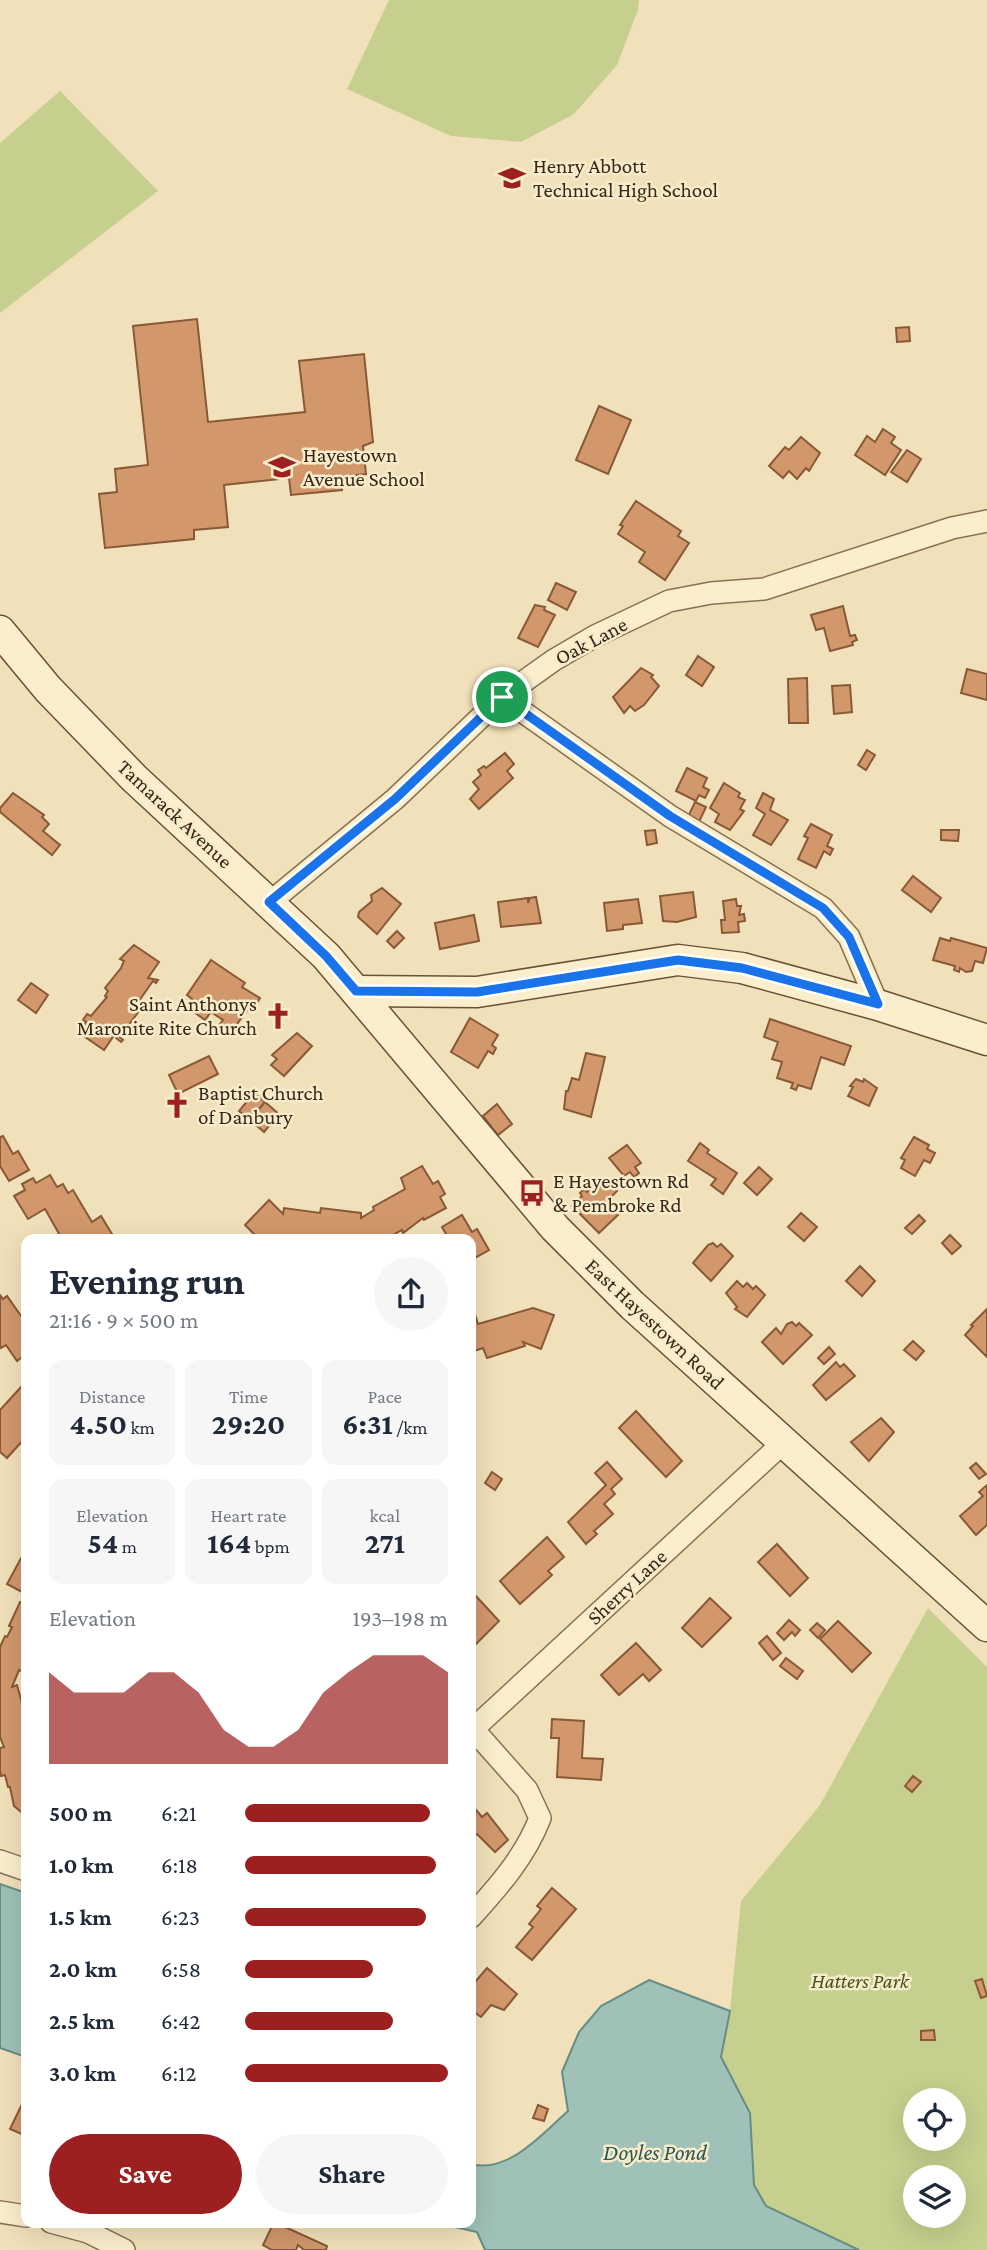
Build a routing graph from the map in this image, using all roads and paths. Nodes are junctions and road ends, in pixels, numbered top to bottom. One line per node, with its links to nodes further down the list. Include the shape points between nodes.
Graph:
1 (987, 521): 3 (street, Oak Lane, via 952,528 764,589 669,601 595,636)
2 (0, 631): 4 (street, Tamarack Avenue, via 48,689 134,778)
3 (502, 697): 4 (street, Oak Lane, via 395,799); 6 (street, via 670,816 823,908 849,937)
4 (269, 902): 5 (street, Tamarack Avenue)
5 (356, 991): 6 (street, via 477,992 678,960 742,968); 8 (street, East Hayestown Road, via 555,1228)
6 (878, 1004): 7 (street)
7 (987, 1040)
8 (783, 1443): 9 (street, East Hayestown Road); 10 (street, Sherry Lane)
9 (987, 1626)
10 (476, 1726)
11 (476, 1734): 14 (street, via 527,1790 540,1818 508,1876)
12 (0, 1861): 13 (street)
13 (21, 1868)
14 (476, 1911)
15 (0, 2212): 16 (street)
16 (21, 2215)
17 (74, 2228): 18 (street)
18 (124, 2250)

